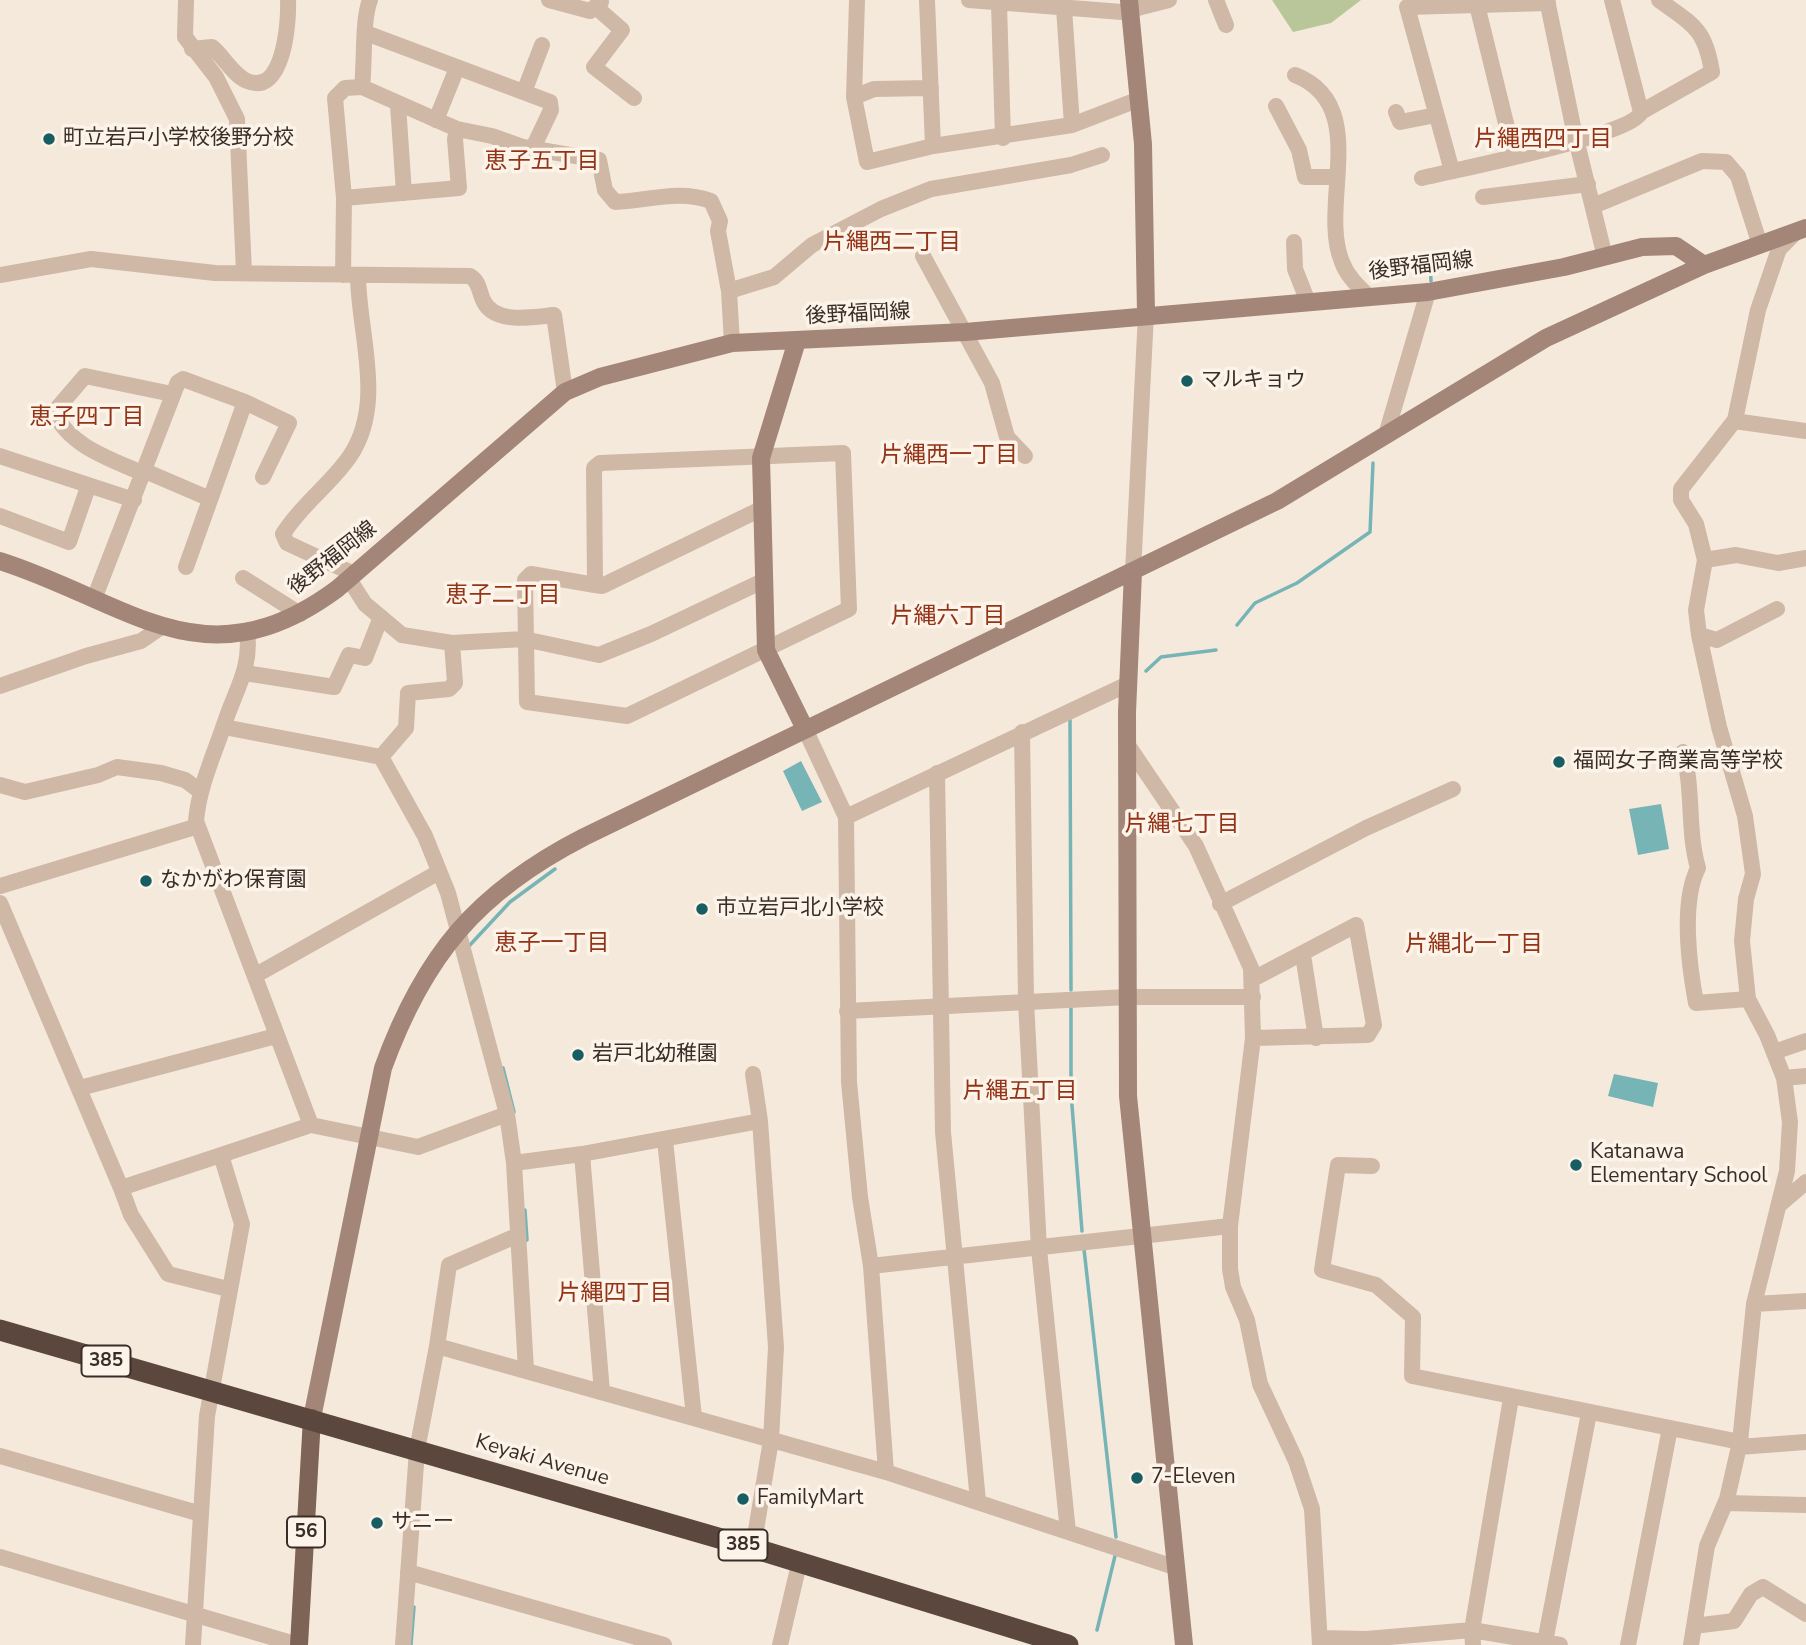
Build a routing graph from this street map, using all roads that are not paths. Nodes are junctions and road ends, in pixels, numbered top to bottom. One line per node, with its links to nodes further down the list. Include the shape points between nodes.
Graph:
1 (186, 0): 21 (street, via 183,26)
2 (288, 0): 21 (street, via 284,49 270,78 263,82 245,81 212,47)
3 (370, 0): 19 (street)
4 (549, 0): 14 (street, via 590,11)
5 (857, 0): 27 (street)
6 (927, 0): 25 (street)
7 (969, 0): 13 (street)
8 (1169, 0): 16 (street)
9 (1216, 0): 18 (street)
10 (1612, 0): 32 (street)
11 (1659, 0): 32 (street, via 1692,25 1707,44 1712,72)
12 (1547, 1): 15 (street); 39 (street)
13 (996, 3): 17 (street); 38 (street)
14 (600, 4): 28 (street, via 622,30 594,67)
15 (1477, 5): 33 (street, via 1406,6); 43 (street)
16 (1129, 6): 17 (street); 29 (street)
17 (1063, 8): 36 (street)
18 (1226, 25)
19 (366, 33): 22 (street); 24 (street)
20 (542, 45): 26 (street)
21 (192, 49): 58 (street, via 216,77 237,119)
22 (457, 68): 26 (street); 34 (street)
23 (1296, 75): 45 (street, via 1318,92 1337,119)
24 (362, 87): 30 (street); 50 (street, via 345,88 335,97)
25 (931, 89): 27 (street, via 874,89); 40 (street)
26 (524, 92): 41 (street, via 550,102 551,110)
27 (854, 97): 40 (street, via 867,162)
28 (634, 98)
29 (1137, 100): 36 (street); 65 (street, via 1143,145)
30 (398, 105): 34 (street); 48 (street)
31 (1276, 106): 45 (street, via 1298,150 1305,177)
32 (1641, 112): 39 (street, via 1633,122)
33 (1436, 115): 35 (street); 44 (street)
34 (436, 120): 37 (street)
35 (1399, 122)
36 (1072, 125): 38 (street)
37 (457, 129): 41 (street); 48 (street, via 459,188)
38 (1003, 138): 40 (street, via 972,138)
39 (1577, 142): 43 (street); 47 (street)
40 (933, 146)
41 (533, 148): 61 (street, via 599,160 605,190 615,202 679,195 710,201 720,221)
42 (1102, 155): 61 (street, via 1071,166 931,189 812,245 774,277)
43 (1514, 156): 44 (street)
44 (1452, 171): 46 (street)
45 (1336, 177): 63 (street, via 1340,260)
46 (1422, 178)
47 (1588, 184): 49 (street); 51 (street)
48 (404, 193): 50 (street)
49 (1483, 197)
50 (344, 198): 60 (street)
51 (1593, 206): 54 (street, via 1702,161 1726,162 1738,176); 56 (street)
52 (1802, 229): 54 (street); 72 (street, via 1779,249 1758,310)
53 (1294, 242): 64 (street, via 1293,258)
54 (1760, 245): 57 (street)
55 (923, 256): 66 (street)
56 (1605, 257): 57 (street, 後野福岡線, via 1642,247 1676,246); 62 (street, 後野福岡線)
57 (1704, 265): 74 (street, via 1546,338)
58 (244, 272): 59 (street, via 90,259); 60 (street)
59 (0, 275)
60 (351, 275): 69 (street, via 470,276 484,303 496,314 554,315); 90 (street, via 369,384 359,434 346,461 283,534 287,543)
61 (729, 290): 68 (street)
62 (1428, 292): 63 (street, 後野福岡線); 74 (street)
63 (1368, 296): 64 (street, 後野福岡線)
64 (1308, 302): 65 (street, 後野福岡線)
65 (1146, 314): 66 (street, 後野福岡線); 89 (street)
66 (965, 332): 67 (street, 後野福岡線); 76 (street, via 999,399 1007,437)
67 (797, 341): 68 (street, 後野福岡線); 77 (street)
68 (732, 343): 69 (street, 後野福岡線, via 600,377)
69 (565, 392): 90 (street, 後野福岡線)
70 (172, 394): 71 (street, via 183,379); 78 (street); 78 (street, via 85,376 54,412 86,448)
71 (245, 402): 79 (street, via 289,424); 81 (street)
72 (1734, 421): 73 (street); 86 (street, via 1681,489 1681,500 1696,524)
73 (1806, 431)
74 (1386, 435): 89 (street, via 1277,501)
75 (0, 456): 80 (street)
76 (1025, 456)
77 (761, 458): 83 (street); 93 (street, via 600,463 594,468); 103 (street, via 843,453 849,609)
78 (144, 473): 81 (street); 82 (street)
79 (263, 477)
80 (88, 487): 82 (street); 84 (street, via 69,542)
81 (208, 498): 88 (street)
82 (134, 500): 94 (street)
83 (763, 508): 92 (street); 93 (street, via 602,586)
84 (0, 516)
85 (1806, 558): 86 (street, via 1778,563 1736,555)
86 (1705, 560): 100 (street, via 1696,610)
87 (0, 561): 94 (street, 後野福岡線)
88 (186, 568)
89 (1133, 572): 105 (street); 108 (street)
90 (351, 577): 96 (street, 後野福岡線); 97 (street, via 365,604)
91 (243, 578): 96 (street)
92 (765, 580): 101 (street, via 599,655); 103 (street)
93 (595, 585): 101 (street, via 527,576)
94 (94, 599): 98 (street, 後野福岡線)
95 (1777, 609): 100 (street, via 1717,640)
96 (300, 614): 99 (street, 後野福岡線)
97 (381, 617): 102 (street, via 402,635); 104 (street, via 365,658 349,655 334,687)
98 (160, 628): 99 (street, 後野福岡線, via 186,634); 106 (street, via 141,641)
99 (247, 633): 104 (street)
100 (1699, 635): 129 (street, via 1745,816 1753,874 1742,941)
101 (524, 639): 102 (street); 103 (street, via 527,702 627,716)
102 (452, 643): 112 (street, via 455,683 449,689 408,693 406,728)
103 (766, 650): 108 (street)
104 (245, 673): 107 (street)
105 (1128, 684): 109 (street); 110 (street)
106 (0, 686)
107 (224, 727): 112 (street); 116 (street)
108 (805, 729): 117 (street); 123 (street, via 543,858 482,904)
109 (1022, 732): 113 (street); 130 (street)
110 (1127, 744): 122 (street, via 1196,846); 127 (street)
111 (1683, 752): 129 (street, via 1692,849 1698,868 1690,883 1689,916 1696,1003)
112 (381, 757): 119 (street, via 425,836)
113 (937, 773): 117 (street); 131 (street)
114 (0, 785): 116 (street, via 25,792 117,767 161,773 185,780)
115 (1452, 789): 122 (street)
116 (200, 791): 118 (street)
117 (846, 817): 132 (street)
118 (198, 826): 120 (street); 125 (street)
119 (439, 872): 123 (street); 125 (street)
120 (0, 886)
121 (0, 903): 141 (street)
122 (1220, 904): 126 (street)
123 (459, 931): 142 (street); 145 (street, via 399,1023 383,1068)
124 (1303, 955): 126 (street); 135 (street); 135 (street, via 1356,926 1372,1032)
125 (256, 975): 133 (street)
126 (1253, 979): 128 (street)
127 (1128, 997): 128 (street); 130 (street); 155 (street, via 1128,1096)
128 (1253, 997): 134 (street)
129 (1748, 999): 137 (street)
130 (1026, 1001): 131 (street); 157 (street)
131 (941, 1007): 132 (street); 158 (street, via 943,1132)
132 (847, 1011): 159 (street, via 854,1144)
133 (276, 1036): 141 (street); 144 (street)
134 (1253, 1038): 135 (street); 154 (street)
135 (1316, 1038)
136 (1806, 1041): 137 (street)
137 (1774, 1052): 140 (street)
138 (753, 1074): 143 (street)
139 (1806, 1076): 140 (street)
140 (1784, 1078): 153 (street, via 1790,1122 1787,1171)
141 (80, 1088): 152 (street)
142 (507, 1114): 145 (street, via 418,1147); 149 (street)
143 (761, 1121): 146 (street); 173 (street, via 776,1347)
144 (311, 1125): 145 (street); 148 (street)
145 (368, 1136): 171 (street)
146 (665, 1140): 147 (street); 170 (street)
147 (582, 1154): 149 (street); 167 (street)
148 (221, 1155): 152 (street); 160 (street, via 242,1224)
149 (514, 1163): 156 (street)
150 (1372, 1166): 168 (street, via 1338,1165 1322,1270 1376,1284 1413,1317 1412,1377)
151 (1806, 1182): 153 (street)
152 (121, 1188): 160 (street, via 131,1215 168,1274)
153 (1778, 1206): 162 (street)
154 (1230, 1226): 155 (street); 193 (street, via 1231,1280 1247,1320 1260,1384 1296,1461 1312,1509)
155 (1143, 1235): 157 (street); 187 (street)
156 (516, 1236): 164 (street, via 449,1265); 165 (street)
157 (1039, 1249): 158 (street); 183 (street)
158 (954, 1257): 159 (street); 179 (street)
159 (870, 1266): 178 (street)
160 (228, 1289): 166 (street)
161 (1806, 1301): 162 (street)
162 (1754, 1304): 175 (street)
163 (0, 1330): 166 (highway, Keyaki Avenue / 385)
164 (437, 1346): 165 (street); 176 (street)
165 (526, 1370): 167 (street)
166 (212, 1391): 171 (highway, Keyaki Avenue / 385); 182 (street)
167 (602, 1392): 170 (street)
168 (1511, 1398): 169 (street); 192 (street)
169 (1589, 1413): 172 (street); 194 (street)
170 (694, 1417): 173 (street)
171 (312, 1419): 176 (highway, Keyaki Avenue / 385); 196 (main road, 56)
172 (1670, 1428): 175 (street); 202 (street)
173 (771, 1440): 178 (street); 184 (street)
174 (1806, 1442): 175 (street)
175 (1739, 1444): 180 (street)
176 (417, 1450): 184 (highway, Keyaki Avenue / 385); 188 (street)
177 (0, 1456): 182 (street)
178 (886, 1472): 179 (street)
179 (978, 1501): 183 (street)
180 (1726, 1503): 181 (street); 191 (street, via 1707,1546)
181 (1806, 1505)
182 (201, 1514): 189 (street)
183 (1068, 1532): 187 (street)
184 (753, 1548): 186 (highway, Keyaki Avenue / 385)
185 (0, 1557): 189 (street)
186 (799, 1564): 199 (street); 200 (highway, Keyaki Avenue / 385)
187 (1177, 1568): 201 (street)
188 (408, 1572): 197 (street); 198 (street)
189 (195, 1612): 195 (street); 196 (street)
190 (1806, 1614): 191 (street, via 1763,1587 1751,1594 1734,1621)
191 (1694, 1626): 203 (street)
192 (1473, 1637): 193 (street); 194 (street)
193 (1320, 1642)
194 (1552, 1644)
195 (193, 1645)
196 (298, 1645)
197 (403, 1645)
198 (664, 1645)
199 (780, 1645)
200 (1068, 1645)
201 (1184, 1645)
202 (1628, 1645)
203 (1691, 1645)

